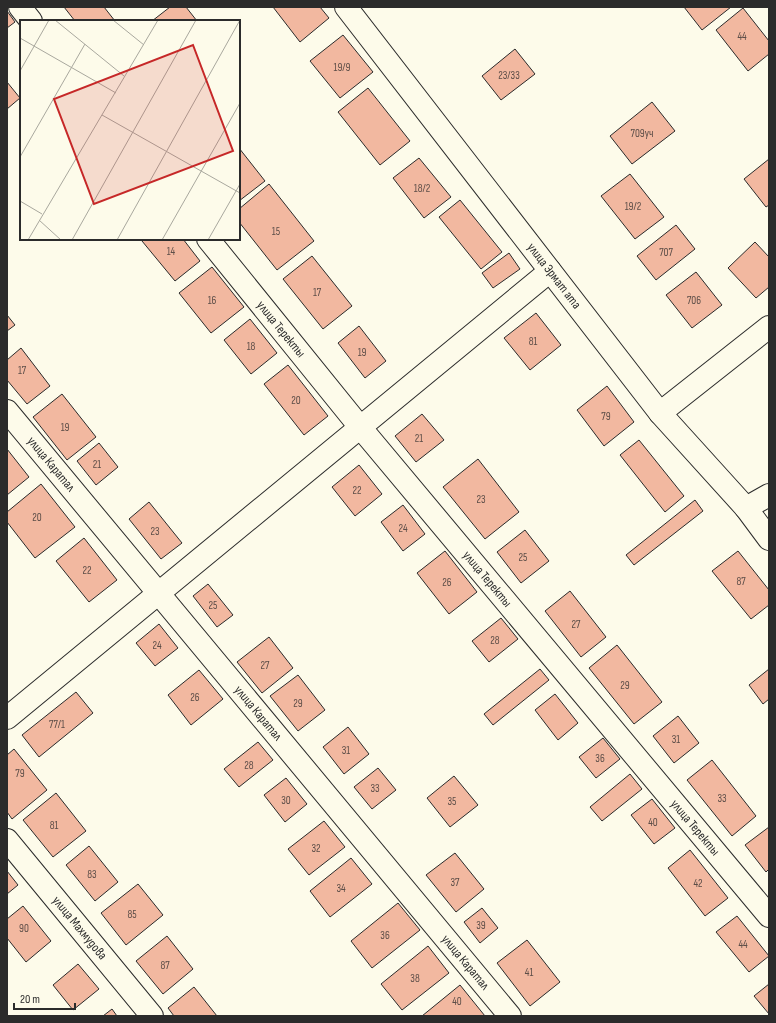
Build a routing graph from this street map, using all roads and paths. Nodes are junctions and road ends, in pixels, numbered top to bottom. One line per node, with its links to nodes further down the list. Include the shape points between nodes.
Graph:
1 (20, 7): 3 (street)
2 (346, 7): 5 (street, улица Эрмат ата)
3 (31, 20)
4 (209, 240): 9 (street, улица Теректы)
5 (550, 272): 8 (street, улица Эрмат ата); 9 (street)
6 (769, 327): 8 (street)
7 (7, 411): 13 (street, улица Каратал)
8 (660, 413): 11 (street, улица Эрмат ата)
9 (360, 427): 13 (street); 16 (street, улица Теректы)
10 (769, 495): 11 (street)
11 (746, 508): 12 (street, улица Эрмат ата)
12 (769, 539)
13 (159, 595): 14 (street); 18 (street, улица Каратал)
14 (7, 718)
15 (7, 840): 17 (street, улица Махмудова)
16 (769, 916)
17 (152, 1016)
18 (510, 1016)

